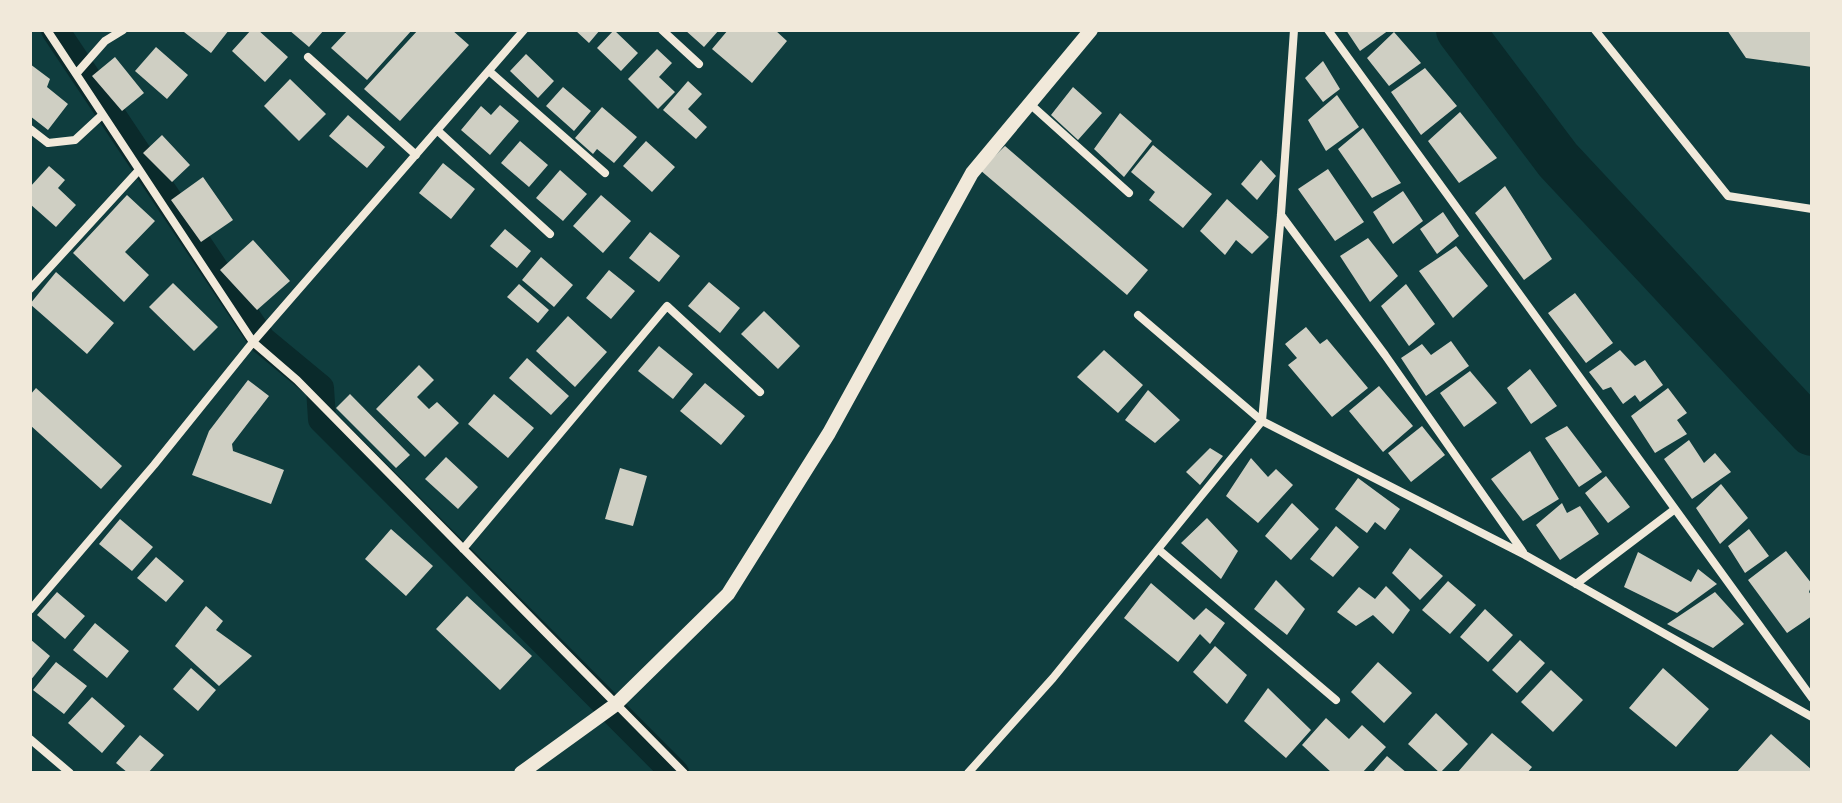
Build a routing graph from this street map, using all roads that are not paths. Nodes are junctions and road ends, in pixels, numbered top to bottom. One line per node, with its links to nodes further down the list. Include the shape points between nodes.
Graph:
1 (47, 30): 12 (street)
2 (123, 30): 12 (street, via 105,41)
3 (524, 30): 11 (street)
4 (662, 30): 10 (street)
5 (1091, 30): 13 (street)
6 (1294, 30): 22 (street)
7 (1328, 30): 29 (street)
8 (1595, 30): 21 (street, via 1728,196)
9 (308, 57): 17 (street)
10 (699, 64)
11 (489, 71): 16 (street); 19 (street)
12 (76, 74): 14 (street)
13 (1030, 104): 20 (street); 37 (street, via 972,173 829,433 728,594)
14 (102, 115): 15 (street, via 75,140 48,143); 18 (street)
15 (30, 129)
16 (437, 130): 17 (street); 23 (street)
17 (416, 155): 26 (street)
18 (139, 170): 24 (street); 26 (street)
19 (605, 173)
20 (1129, 193)
21 (1812, 209)
22 (1281, 214): 28 (street); 32 (street)
23 (550, 234)
24 (30, 289)
25 (1138, 315): 28 (street)
26 (253, 342): 30 (street); 34 (street)
27 (760, 392): 30 (street, via 667,306)
28 (1262, 421): 31 (street); 32 (street)
29 (1675, 509): 33 (street); 35 (street)
30 (463, 549): 37 (street)
31 (1158, 549): 36 (street); 43 (street)
32 (1525, 555): 33 (street)
33 (1576, 584): 38 (street)
34 (30, 610)
35 (1812, 698)
36 (1336, 700)
37 (615, 705): 41 (street); 42 (street)
38 (1812, 717)
39 (30, 739): 40 (street)
40 (70, 773)
41 (521, 773)
42 (684, 773)
43 (968, 773)

